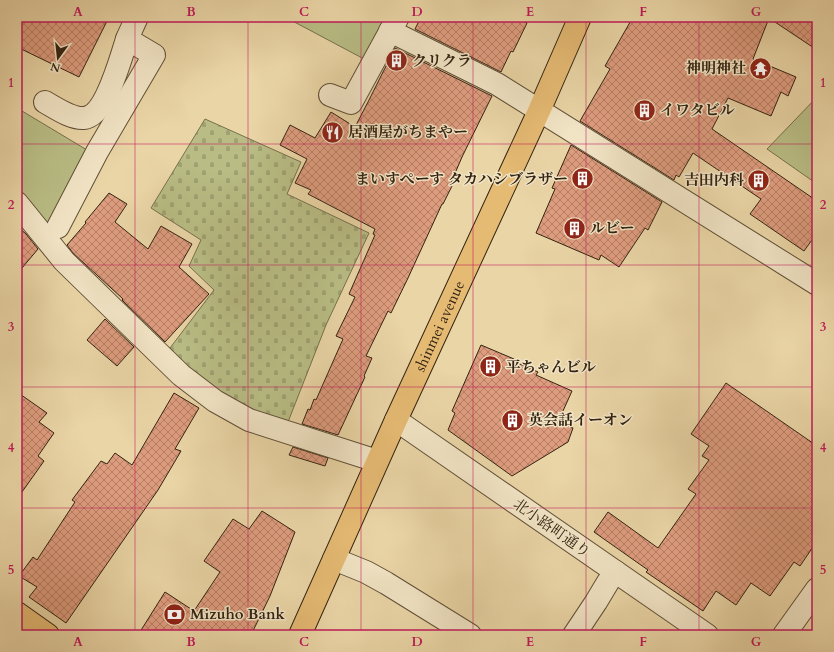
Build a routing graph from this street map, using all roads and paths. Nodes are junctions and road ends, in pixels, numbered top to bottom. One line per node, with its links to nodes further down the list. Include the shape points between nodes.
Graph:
1 (137, 17): 4 (street)
2 (580, 17): 7 (main road, shinmei avenue)
3 (394, 24): 5 (street, via 351,103); 7 (street)
4 (127, 39): 6 (street, via 120,65 109,90 98,110 91,116 75,118); 9 (street, via 154,54 97,152)
5 (330, 95)
6 (45, 102)
7 (539, 111): 10 (street); 11 (main road, shinmei avenue)
8 (17, 203): 12 (street, via 64,261 181,374 215,401 249,420)
9 (58, 227)
10 (817, 284)
11 (396, 420): 12 (main road, shinmei avenue); 14 (street, 北小路町通り)
12 (378, 461): 13 (main road, shinmei avenue)
13 (334, 559): 18 (main road, shinmei avenue); 19 (street, via 386,583)
14 (616, 572): 20 (street); 21 (street, 北小路町通り)
15 (817, 589): 22 (street)
16 (17, 613): 17 (main road)
17 (48, 635)
18 (300, 635)
19 (470, 635)
20 (574, 635)
21 (707, 635)
22 (784, 635)

